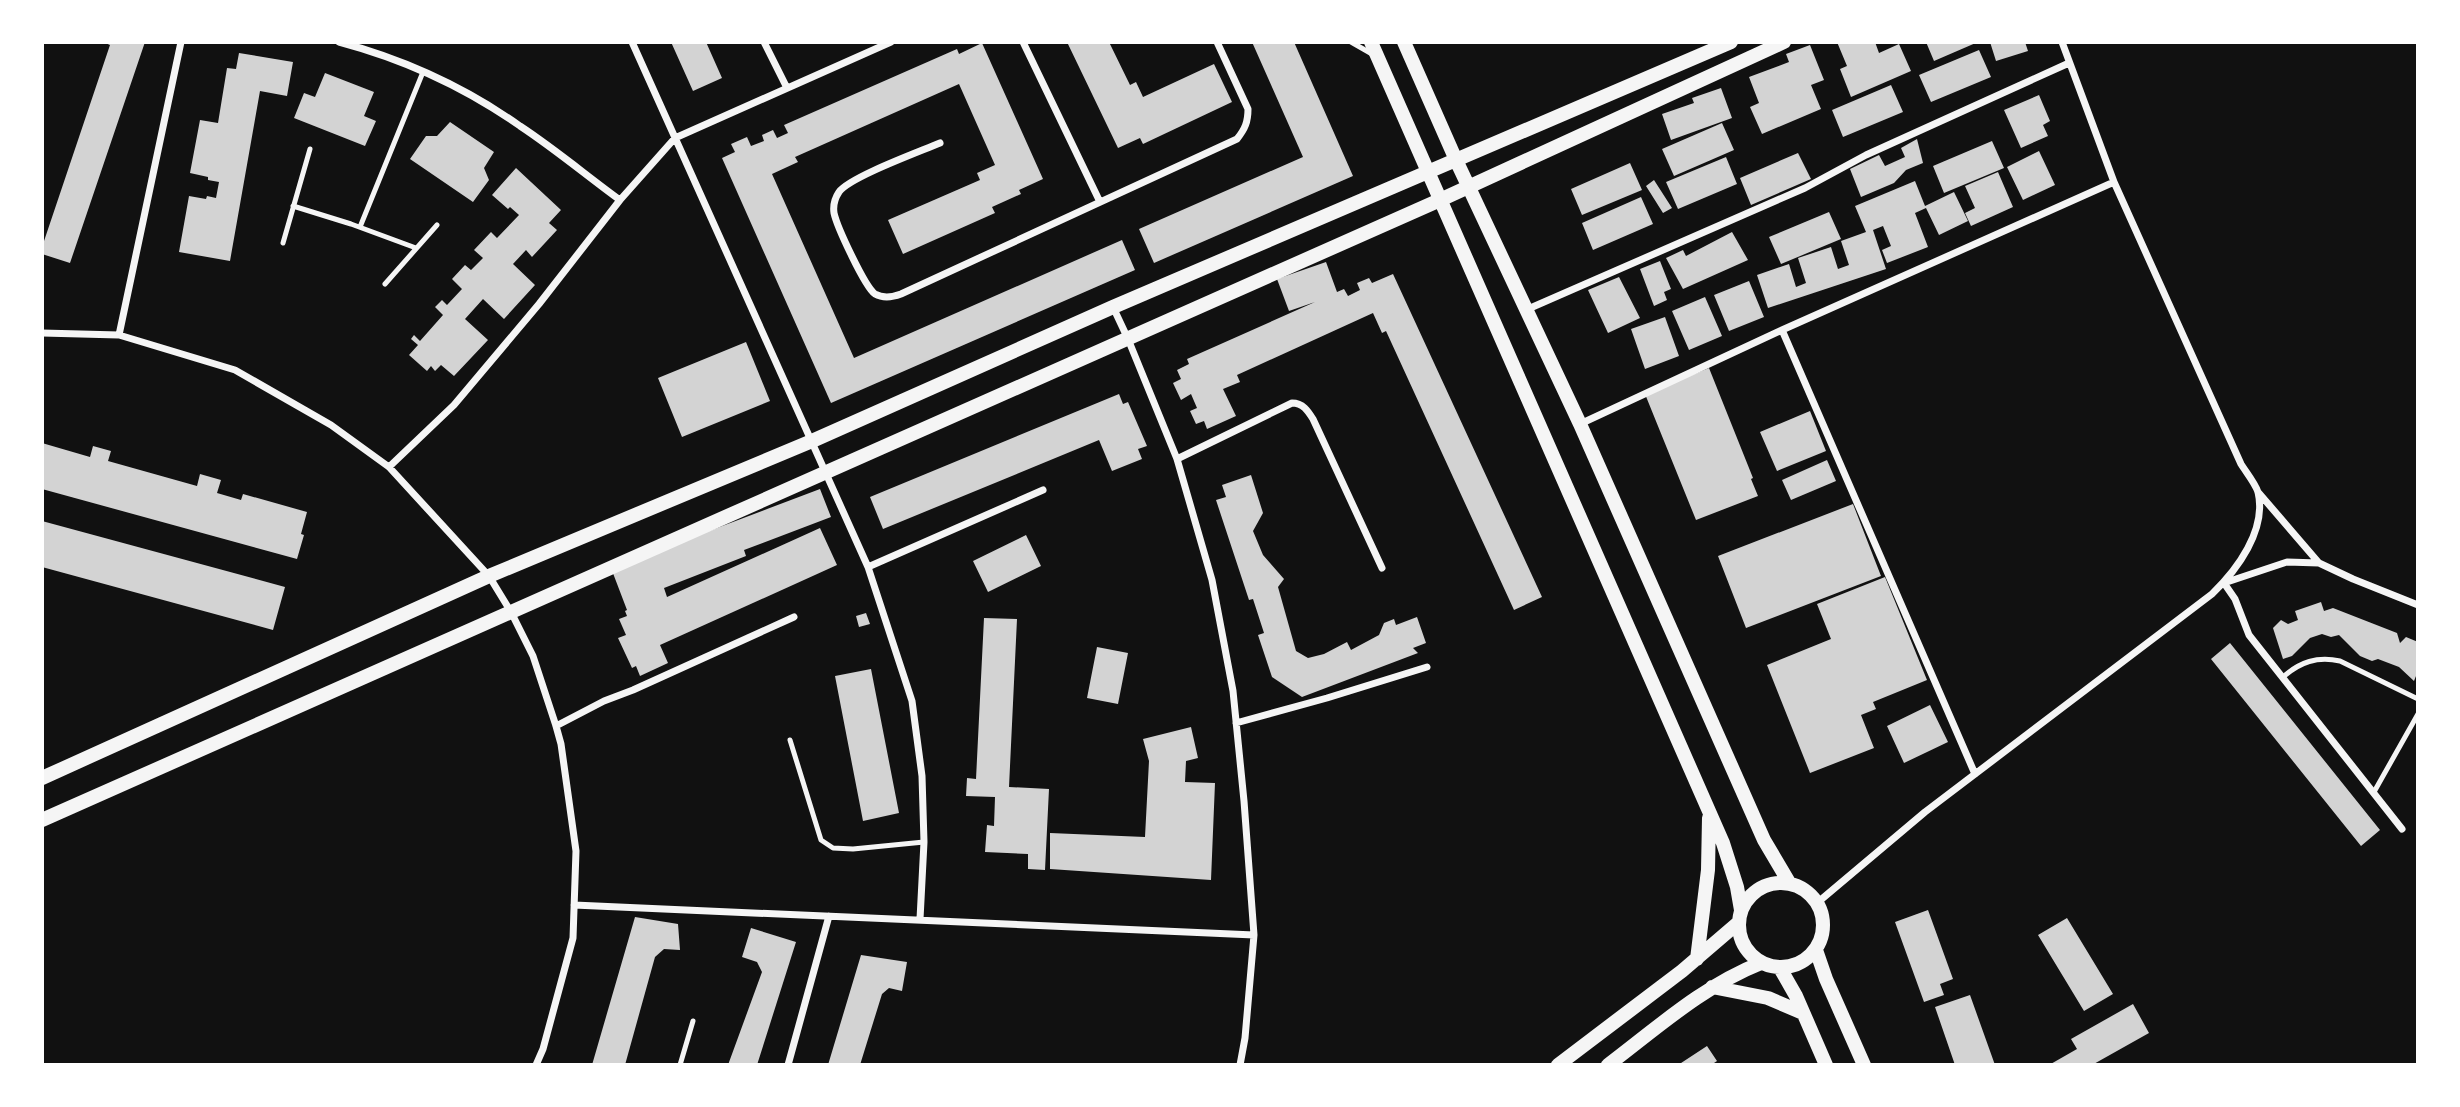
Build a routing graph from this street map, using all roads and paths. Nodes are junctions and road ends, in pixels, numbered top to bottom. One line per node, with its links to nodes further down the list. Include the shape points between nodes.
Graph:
1 (181, 42): 38 (street)
2 (340, 42): 16 (street)
3 (632, 42): 18 (street)
4 (764, 42): 17 (street)
5 (891, 42): 17 (street)
6 (1023, 42): 27 (street)
7 (1217, 42): 27 (street, via 1248,108 1244,131 1227,145)
8 (1351, 42): 14 (lane)
9 (1371, 42): 14 (main road)
10 (1404, 42): 21 (main road)
11 (1731, 42): 21 (main road)
12 (1784, 42): 24 (main road)
13 (2062, 42): 15 (street)
14 (1378, 57): 22 (main road)
15 (2069, 63): 23 (street); 35 (street, via 1805,188)
16 (424, 72): 25 (street, via 520,125); 30 (lane)
17 (787, 88): 18 (street)
18 (675, 138): 25 (street); 41 (street)
19 (940, 143): 27 (street, via 853,181 836,198 838,223 869,288 880,296 901,294)
20 (310, 149): 28 (lane)
21 (1456, 160): 22 (main road); 24 (main road)
22 (1430, 172): 26 (main road); 34 (main road)
23 (2114, 182): 36 (street); 46 (street, via 2241,464)
24 (1470, 186): 26 (main road); 35 (main road)
25 (620, 200): 43 (street, via 454,405)
26 (1440, 200): 39 (main road); 65 (main road)
27 (1100, 202)
28 (293, 206): 30 (lane); 31 (lane)
29 (437, 225): 32 (lane)
30 (360, 227): 32 (lane)
31 (283, 243)
32 (416, 248): 33 (lane)
33 (385, 285)
34 (1113, 307): 39 (street); 41 (main road)
35 (1528, 309): 40 (main road)
36 (1782, 330): 40 (street); 62 (street)
37 (42, 333): 38 (street)
38 (119, 335): 43 (street, via 235,370 331,425)
39 (1128, 339): 42 (street); 44 (main road)
40 (1580, 424): 69 (main road, via 1764,840)
41 (812, 441): 44 (street); 50 (main road)
42 (1177, 459): 49 (street, via 1292,403 1300,405 1309,411); 59 (street, via 1212,580)
43 (389, 467): 50 (street)
44 (827, 471): 48 (street); 53 (main road)
45 (1042, 490): 48 (street)
46 (2258, 492): 47 (street); 51 (street, via 2258,517 2250,548)
47 (2319, 563): 51 (street, via 2287,562); 52 (street)
48 (868, 567): 68 (street, via 912,701 922,776)
49 (1382, 568)
50 (489, 576): 53 (street); 63 (main road)
51 (2224, 583): 56 (street, via 2249,635); 62 (street)
52 (2418, 605)
53 (511, 612): 60 (street, via 533,656); 66 (main road)
54 (794, 617): 60 (street)
55 (1427, 667): 59 (street)
56 (2283, 677): 57 (lane, via 2307,661 2329,659); 64 (street)
57 (2418, 699)
58 (2418, 714): 64 (lane)
59 (1236, 723): 75 (street)
60 (556, 726): 71 (street, via 576,851)
61 (790, 740): 68 (lane, via 821,840 833,848 853,849)
62 (1975, 774): 70 (street)
63 (42, 778)
64 (2374, 792): 67 (street)
65 (1709, 810): 73 (main road, via 1731,864); 77 (main road, via 1707,880)
66 (42, 820)
67 (2402, 829)
68 (924, 842): 74 (street)
69 (1790, 884): 70 (main road); 73 (main road, via 1766,885 1756,891)
70 (1817, 903): 76 (main road, via 1824,927)
71 (574, 905): 72 (street); 83 (street, via 573,938)
72 (829, 916): 74 (street); 85 (street)
73 (1740, 916): 77 (main road); 78 (main road, via 1744,946)
74 (920, 919): 75 (street)
75 (1254, 935): 86 (street)
76 (1816, 950): 79 (main road, via 1800,963); 90 (main road)
77 (1697, 960): 87 (main road)
78 (1760, 962): 79 (main road); 80 (main road)
79 (1780, 968): 81 (main road)
80 (1712, 987): 81 (main road, via 1749,993); 88 (main road)
81 (1803, 1013): 89 (main road)
82 (694, 1021): 84 (lane)
83 (536, 1065)
84 (680, 1065)
85 (788, 1065)
86 (1240, 1065)
87 (1558, 1065)
88 (1608, 1065)
89 (1826, 1065)
90 (1864, 1065)

